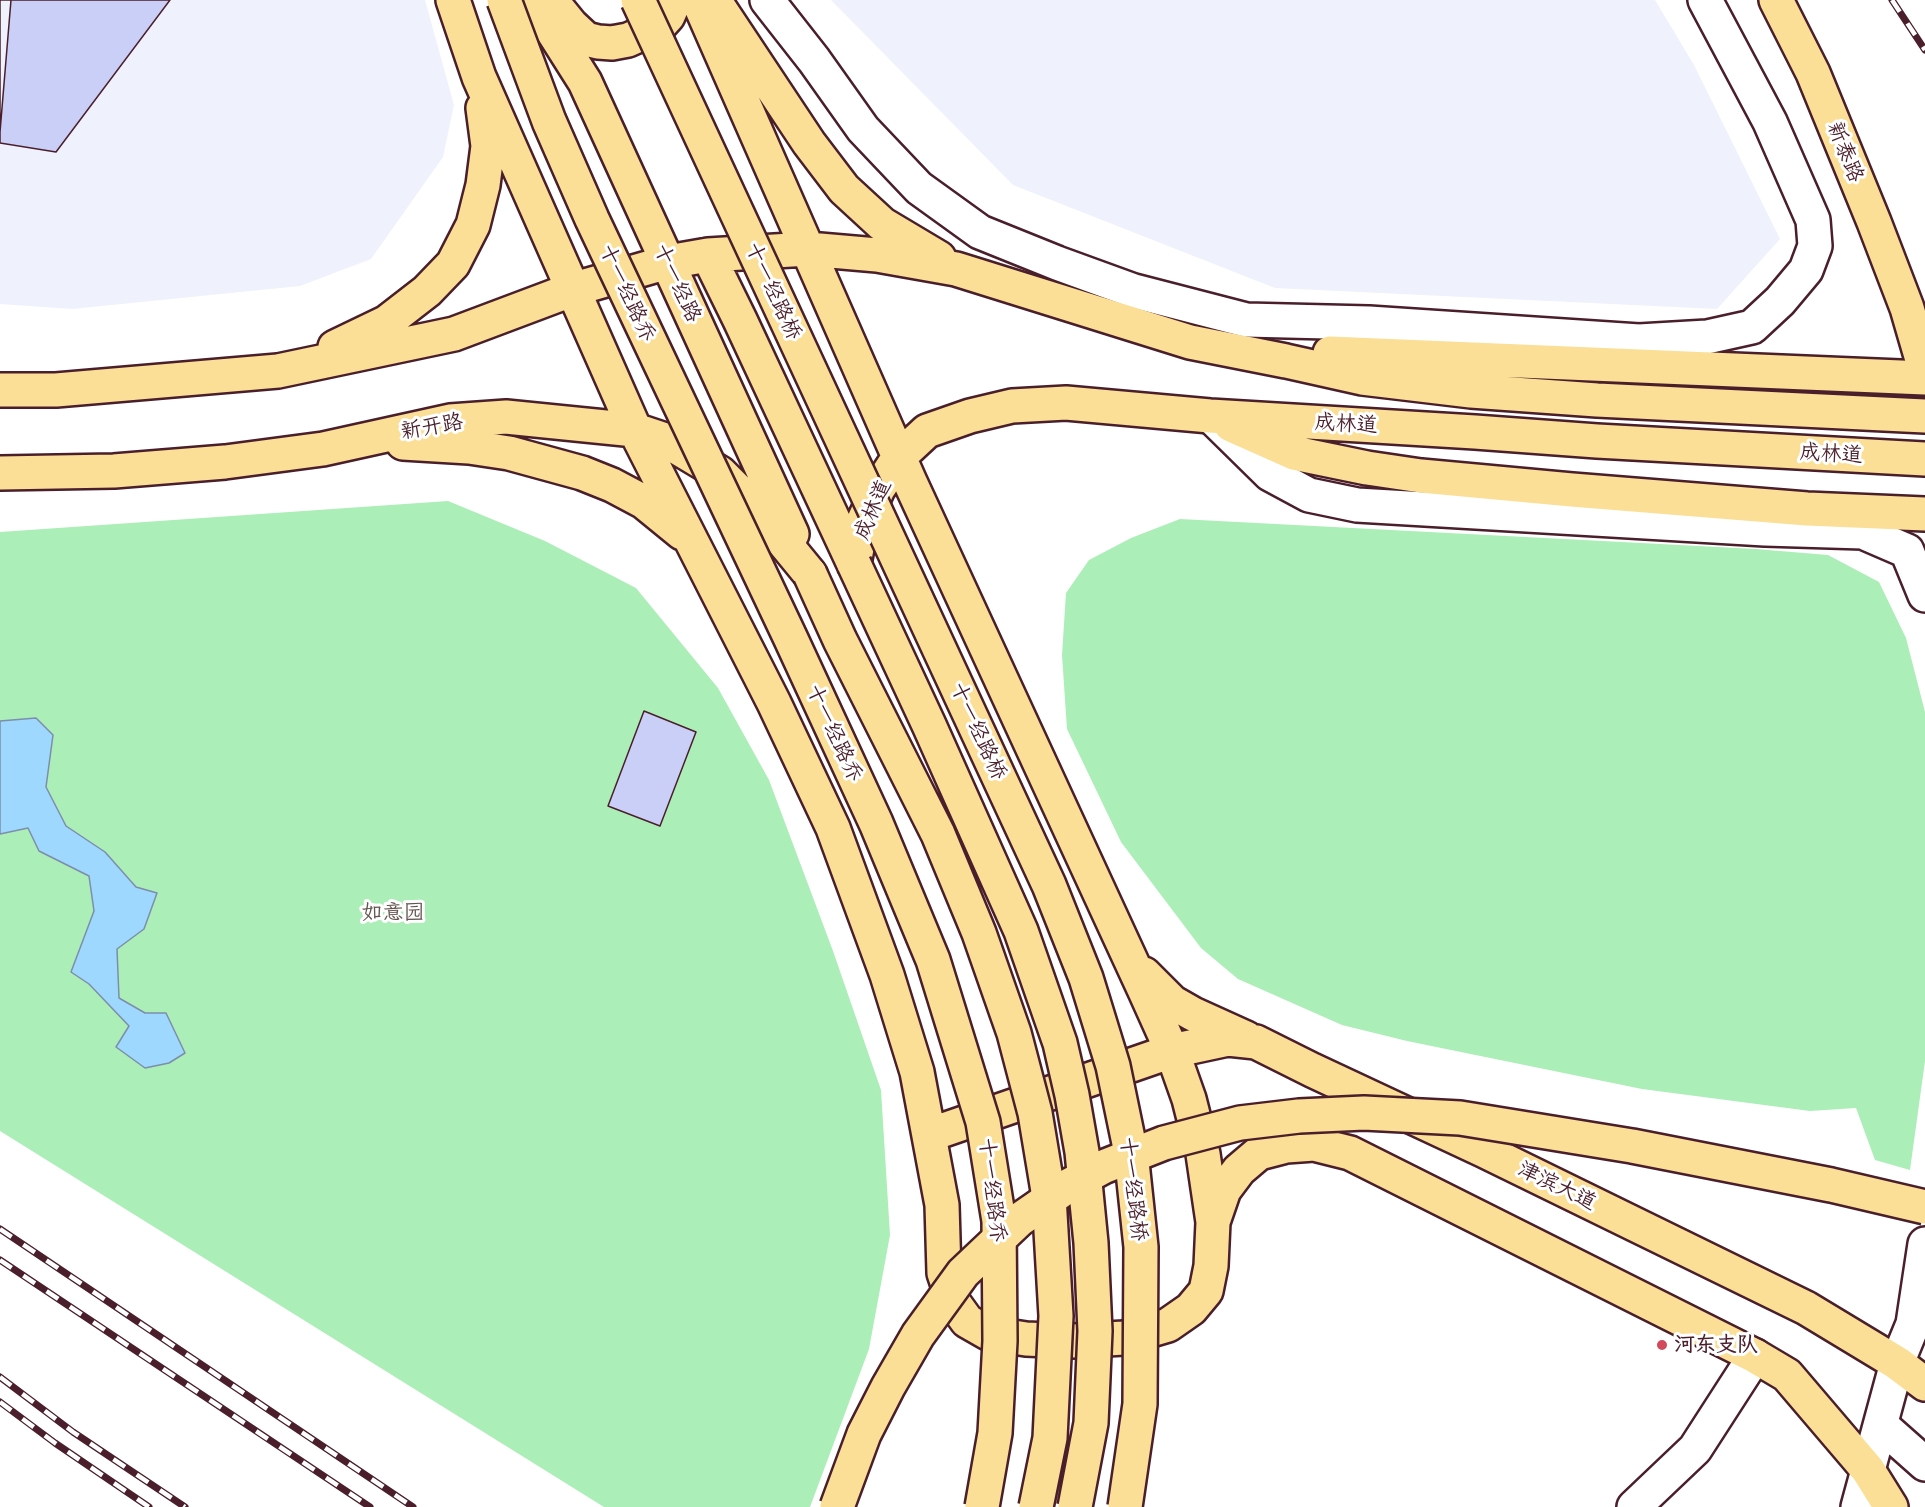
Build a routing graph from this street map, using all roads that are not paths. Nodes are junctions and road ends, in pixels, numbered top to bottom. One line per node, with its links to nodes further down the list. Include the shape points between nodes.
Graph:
1 (453, 0): 12 (main road)
2 (504, 0): 54 (main road, 十一经路乔, bridge, via 549,121 592,219 876,823 933,960 982,1122 999,1221 999,1364 994,1433)
3 (530, 0): 15 (main road, 十一经路, via 585,82)
4 (551, 0): 6 (main road, via 586,39 612,43 658,26)
5 (638, 0): 57 (main road, 十一经路桥, bridge, via 1049,885 1086,978 1118,1087 1131,1153 1142,1247 1140,1404)
6 (675, 0)
7 (698, 0): 13 (main road)
8 (714, 0): 16 (main road, via 844,189 882,224)
9 (767, 0): 18 (street, via 863,129 919,188 980,232 1134,291)
10 (1705, 0): 18 (street, via 1770,122 1812,220 1815,246 1806,270 1752,327 1707,337 1639,341 1369,323)
11 (1776, 0): 21 (main road, 新泰路, via 1813,74 1874,222)
12 (479, 77): 17 (main road); 22 (main road, via 488,146 483,186 473,225 453,264 427,291 387,322)
13 (808, 249): 14 (main road); 16 (main road, via 877,255); 30 (main road)
14 (708, 255): 15 (main road); 37 (main road, 十一经路)
15 (668, 262): 17 (main road); 38 (main road, 十一经路)
16 (956, 269): 19 (main road, 成林道)
17 (572, 290): 22 (main road, via 454,334); 28 (main road)
18 (1246, 320): 20 (street)
19 (1191, 342): 20 (main road); 25 (main road, 成林道, via 1362,378)
20 (1356, 355): 23 (main road); 25 (main road)
21 (1925, 370)
22 (278, 371): 24 (main road, via 56,390)
23 (1925, 378)
24 (0, 390)
25 (1471, 391): 27 (main road, 成林道)
26 (1210, 416): 30 (main road, 成林道, via 1066,403 1012,406 927,431); 31 (main road, 成林道); 33 (main road, via 1294,453 1367,468 1572,490); 35 (street, via 1270,474 1309,495 1358,505)
27 (1925, 416)
28 (634, 430): 29 (main road, 新开路, via 506,417 450,421); 36 (main road); 38 (main road, 新开路, via 665,440 720,474 759,512)
29 (323, 449): 32 (main road, 新开路, via 114,471); 36 (main road, via 393,443 508,453 612,485 644,502)
30 (899, 457): 37 (main road, 成林道, via 878,489 861,527); 40 (main road)
31 (1925, 459)
32 (0, 473)
33 (1807, 508): 34 (main road); 35 (street)
34 (1925, 514)
35 (1766, 529): 39 (street, via 1863,532 1906,550)
36 (691, 541): 43 (main road, via 833,828 887,975 917,1072)
37 (854, 564): 56 (main road, 十一经路桥, bridge, via 1022,931 1060,1043 1082,1152 1095,1331 1091,1423)
38 (810, 574): 55 (main road, bridge, via 938,834 1014,1033 1035,1113 1049,1197 1056,1316 1050,1438)
39 (1925, 595)
40 (1124, 945): 41 (main road, via 1172,1002); 42 (main road)
41 (1256, 1042): 42 (main road, 津滨大道, via 1228,1038); 48 (main road, 津滨大道, via 1806,1308)
42 (1172, 1052): 43 (main road, 津滨大道); 45 (main road, via 1203,1154)
43 (929, 1136): 45 (main road, via 942,1205 944,1273 954,1304 967,1321 988,1333 1026,1339 1083,1340 1124,1338 1168,1325 1191,1310 1206,1291)
44 (1925, 1207): 53 (main road, bridge, via 1632,1146 1460,1118 1364,1113 1299,1116 1240,1123 1164,1143 1103,1167 1068,1186 1019,1220 963,1273 918,1335 888,1387 864,1434)
45 (1213, 1222): 47 (main road, via 1224,1190 1259,1153 1314,1144 1350,1153)
46 (1925, 1244): 48 (street, via 1913,1324)
47 (1755, 1356): 52 (main road, via 1787,1375); 58 (street, via 1695,1449)
48 (1897, 1363): 49 (main road, 津滨大道); 50 (street)
49 (1925, 1384)
50 (1881, 1425): 51 (street); 52 (street)
51 (1925, 1464)
52 (1868, 1470): 59 (street); 60 (main road)
53 (837, 1507)
54 (982, 1507)
55 (1036, 1507)
56 (1075, 1507)
57 (1125, 1507)
58 (1634, 1507)
59 (1858, 1507)
60 (1891, 1507)

